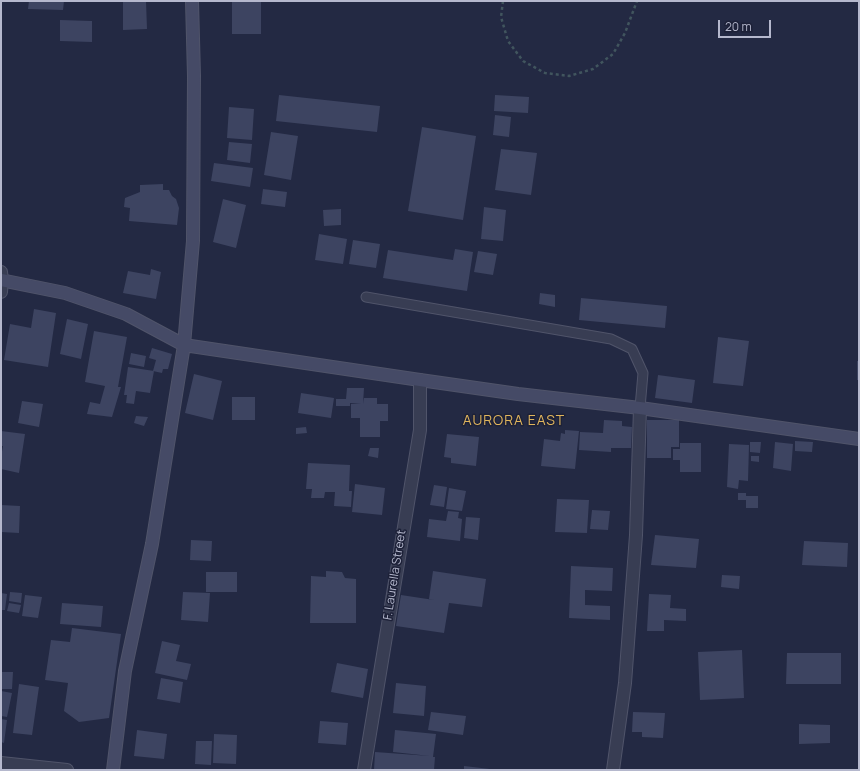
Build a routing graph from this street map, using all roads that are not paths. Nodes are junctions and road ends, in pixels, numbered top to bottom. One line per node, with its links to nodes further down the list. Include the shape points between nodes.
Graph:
1 (192, 1): 4 (street, via 193,242)
2 (1, 281): 4 (street, via 65,293 126,314)
3 (366, 298): 6 (lane, via 611,339 632,349 644,373)
4 (184, 345): 5 (street); 10 (street, via 152,544 125,671)
5 (420, 380): 6 (street); 11 (street, F. Laurella Street, via 420,430)
6 (640, 408): 7 (street); 12 (street, via 636,535 625,683)
7 (859, 439)
8 (1, 763): 9 (street)
9 (67, 770)
10 (113, 770)
11 (364, 770)
12 (613, 770)

